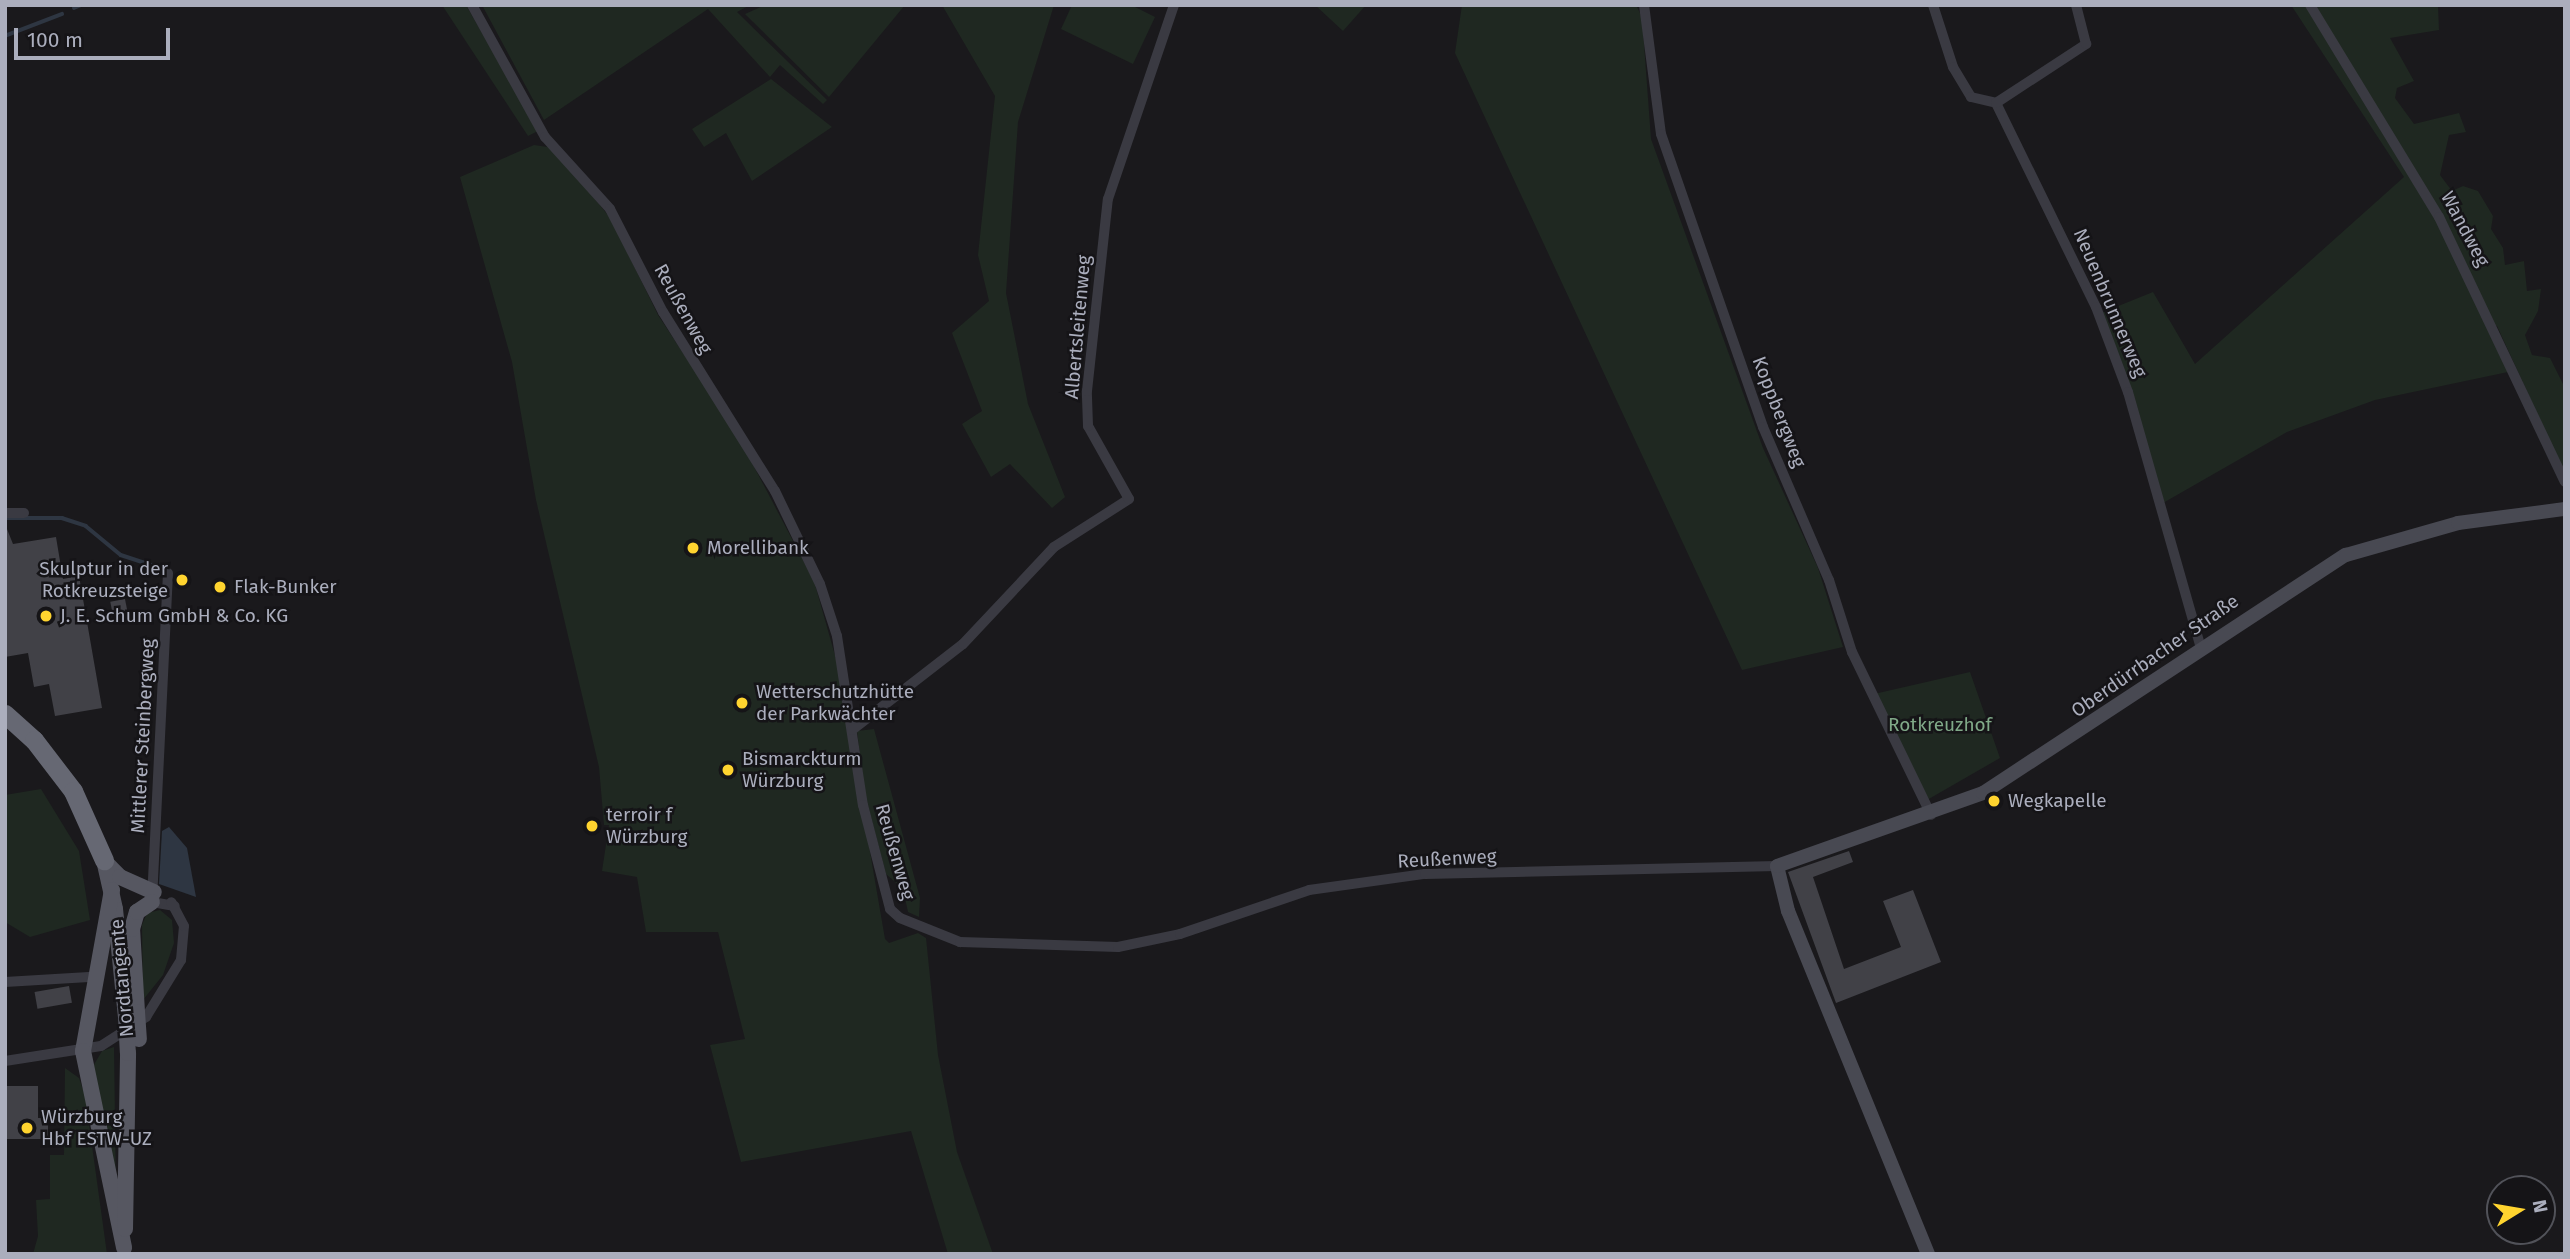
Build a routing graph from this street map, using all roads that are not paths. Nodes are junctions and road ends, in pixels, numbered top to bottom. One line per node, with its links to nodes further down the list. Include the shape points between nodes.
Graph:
1 (472, 5): 17 (street, Reußenweg, via 545,137 610,209 663,312 775,491 820,584 837,636)
2 (1174, 5): 17 (street, Albertsleitenweg, via 1108,199 1089,377 1088,426 1129,499 1054,547 963,644)
3 (1644, 5): 18 (street, Koppbergweg, via 1661,134 1759,415 1829,580 1852,652)
4 (1934, 5): 7 (street, via 1954,67 1971,97)
5 (2076, 5): 7 (street, via 2086,44)
6 (2310, 5): 8 (street, Wandweg, via 2439,216)
7 (1996, 103): 13 (street, Neuenbrunnerweg, via 2096,307 2128,392)
8 (2565, 482)
9 (2565, 509): 13 (street, Oberdürrbacher Straße, via 2458,523 2346,555)
10 (5, 513): 11 (street)
11 (24, 513)
12 (168, 573): 22 (street, Mittlerer Steinbergweg)
13 (2201, 648): 18 (street, Oberdürrbacher Straße, via 2003,781)
14 (5, 698): 16 (highway)
15 (5, 714): 16 (highway)
16 (23, 729): 19 (highway, Nordtangente, via 73,791)
17 (852, 730): 20 (street, Reußenweg, via 863,805 890,909 922,931 960,943 1118,947 1180,934 1309,890 1425,874)
18 (1931, 816): 20 (street, Oberdürrbacher Straße)
19 (104, 860): 21 (main road, Nordtangente); 22 (main road, via 120,877)
20 (1777, 866): 30 (street, via 1788,911)
21 (111, 890): 25 (main road, Nordtangente); 26 (main road)
22 (153, 897): 25 (main road, via 137,912 132,929); 26 (street, via 176,906 185,937 177,971 161,1000 117,1039)
23 (89, 977): 24 (street)
24 (5, 982)
25 (132, 1014): 28 (main road, Nordtangente, bridge); 28 (main road, bridge, via 139,1039)
26 (83, 1051): 27 (street); 29 (main road)
27 (5, 1061)
28 (129, 1087): 29 (main road, Nordtangente)
29 (124, 1251)
30 (1928, 1254)

